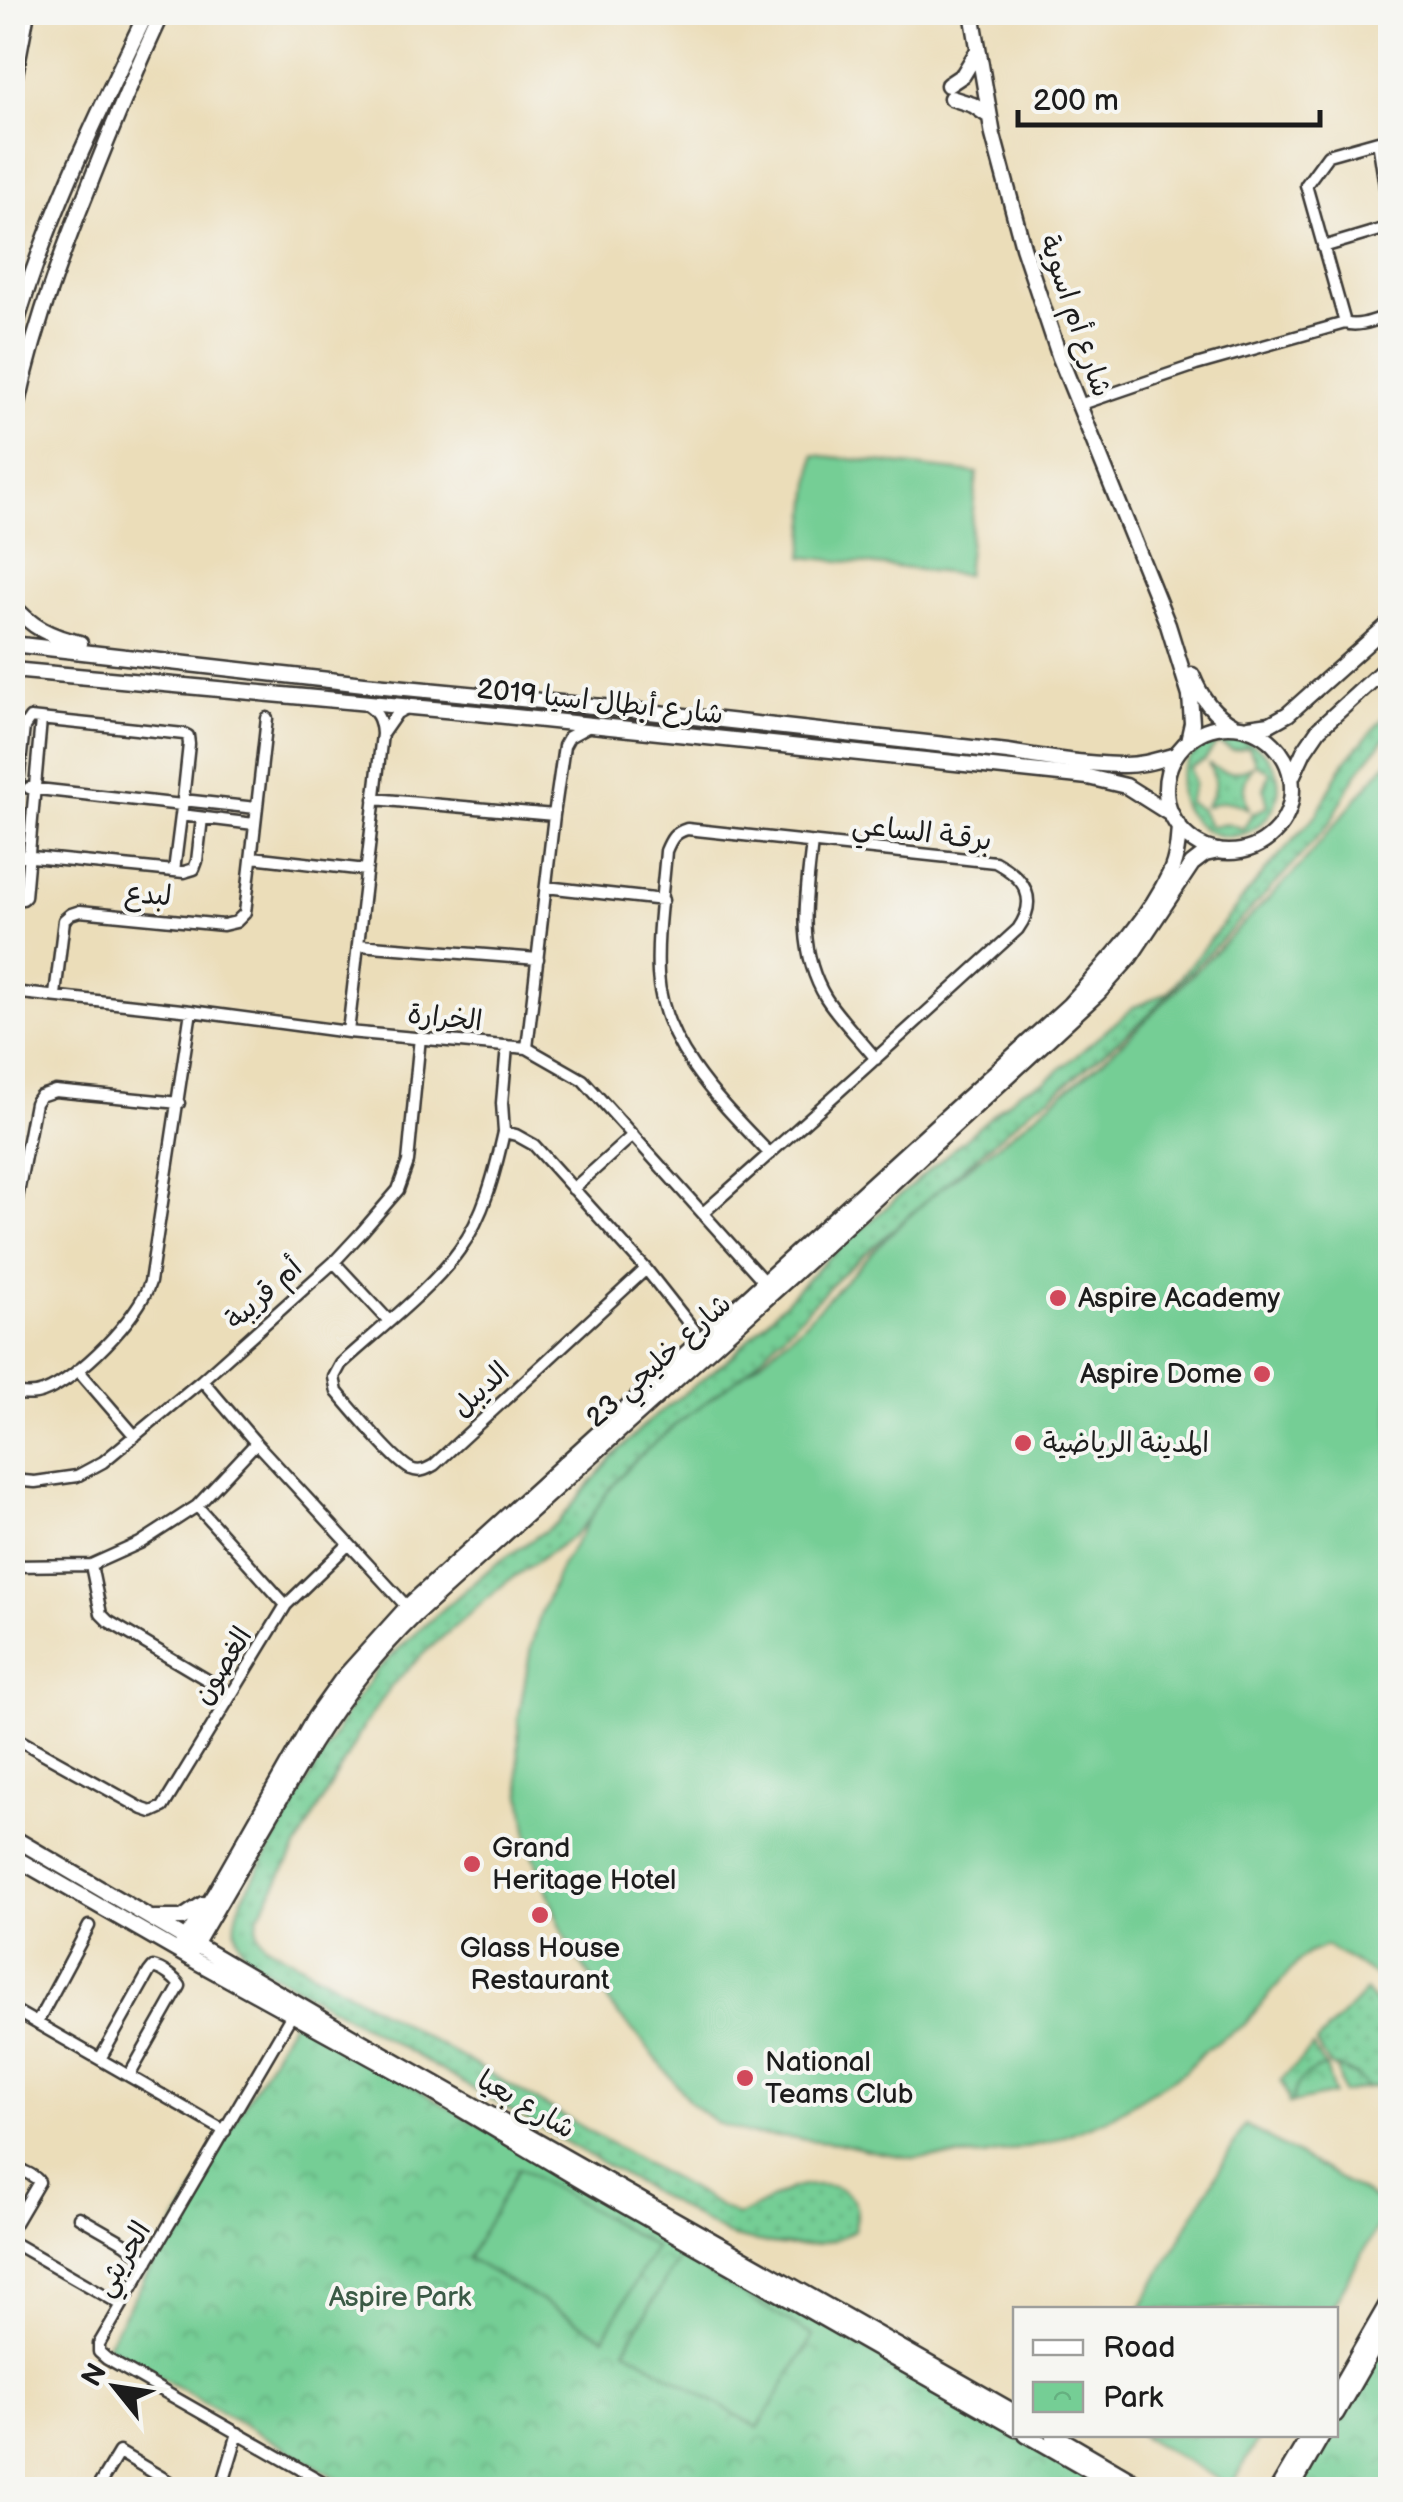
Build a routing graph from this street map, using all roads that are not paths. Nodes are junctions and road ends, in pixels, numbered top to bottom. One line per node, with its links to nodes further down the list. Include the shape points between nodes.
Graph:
1 (29, 12): 6 (street)
2 (147, 12): 13 (main road, via 44,238)
3 (163, 12): 15 (main road, via 62,255)
4 (972, 12): 5 (main road, شارع أم اسوية)
5 (977, 52): 7 (main road, شارع أم اسوية); 7 (main road, via 949,91)
6 (12, 101)
7 (989, 116): 14 (main road, شارع أم اسوية, via 1023,247)
8 (1390, 218): 10 (street, via 1378,140 1328,155 1306,185)
9 (1390, 226): 10 (street)
10 (1322, 247): 12 (street)
11 (1390, 315): 12 (street)
12 (1345, 323): 14 (street)
13 (12, 338)
14 (1079, 406): 18 (main road, شارع أم اسوية)
15 (12, 435)
16 (12, 604): 20 (main road, via 56,638)
17 (1390, 623): 31 (main road, via 1288,714)
18 (1168, 625): 31 (main road, شارع أم اسوية, via 1201,696); 33 (main road, شارع أم اسوية, via 1190,696)
19 (12, 647): 20 (main road, شارع أبطال اسيا 2019)
20 (138, 658): 35 (main road, شارع أبطال اسيا 2019, via 1122,765)
21 (1390, 664): 36 (main road, via 1319,729)
22 (12, 670): 23 (main road, شارع أبطال اسيا 2019)
23 (45, 675): 24 (main road); 25 (main road, شارع أبطال اسيا 2019)
24 (12, 678)
25 (361, 702): 26 (main road, شارع أبطال اسيا 2019); 32 (street, via 381,719)
26 (408, 707): 29 (main road, شارع أبطال اسيا 2019); 32 (street)
27 (267, 718): 41 (street, لبدع)
28 (41, 720): 37 (street, via 30,718 24,726); 38 (street); 40 (street, via 188,736)
29 (545, 722): 30 (main road, شارع أبطال اسيا 2019); 34 (street, via 561,734)
30 (589, 726): 34 (street); 44 (main road, شارع أبطال اسيا 2019, via 1106,780)
31 (1240, 727): 33 (main road, via 1205,731); 36 (main road, via 1276,747)
32 (382, 734): 39 (street)
33 (1188, 741): 35 (main road)
34 (564, 746): 42 (street)
35 (1176, 756): 44 (main road, via 1166,785)
36 (1291, 779): 48 (main road, via 1290,805 1276,830 1252,847)
37 (18, 787): 38 (street); 46 (street)
38 (34, 788): 40 (street); 50 (street)
39 (374, 799): 42 (street); 52 (street)
40 (182, 807): 41 (street); 43 (street); 53 (street)
41 (256, 808): 45 (street, لبدع)
42 (554, 814): 54 (street)
43 (202, 818): 45 (street); 53 (street, via 194,869)
44 (1176, 821): 48 (main road, via 1197,842); 67 (main road, شارع خليجي 23, via 1171,872 1141,920)
45 (254, 824): 51 (street, لبدع)
46 (12, 840)
47 (812, 843): 56 (street, برقـة الساعي, via 677,832 666,851); 66 (street, via 804,924 808,952 826,999); 66 (street, برقـة الساعي, via 996,862 1026,892 1027,916 1018,929)
48 (1220, 851): 67 (main road, شارع خليجي 23, via 1192,864 1098,993)
49 (12, 855): 50 (street)
50 (27, 856): 53 (street); 55 (street, via 24,897)
51 (252, 857): 52 (street); 60 (street, لبدع, via 245,913 236,922 71,914 64,920)
52 (366, 870): 57 (street)
53 (174, 871)
54 (546, 886): 56 (street); 58 (street)
55 (12, 899)
56 (663, 900): 71 (street, برقـة الساعي, via 658,976 674,1032 708,1086)
57 (359, 945): 58 (street); 62 (street)
58 (538, 959): 65 (street)
59 (12, 992): 60 (street, الخرارة)
60 (55, 995): 61 (street, الخرارة)
61 (192, 1011): 62 (street, الخرارة); 68 (street)
62 (348, 1032): 63 (street, الخرارة)
63 (420, 1037): 64 (street, الخرارة); 75 (street, أم قريبة, via 408,1162 398,1190)
64 (507, 1046): 65 (street, الخرارة); 69 (street, الديبل)
65 (527, 1048): 70 (street, الخرارة, via 583,1080)
66 (876, 1058): 71 (street, برقـة الساعي)
67 (1018, 1061): 77 (main road, شارع خليجي 23)
68 (178, 1103): 74 (street, via 55,1091 40,1096); 80 (street, via 144,1299)
69 (504, 1132): 72 (street, via 534,1145); 78 (street, الديبل, via 487,1196 462,1247)
70 (633, 1134): 72 (street); 73 (street, الخرارة)
71 (770, 1154): 73 (street, برقـة الساعي)
72 (573, 1189): 76 (street)
73 (704, 1214): 77 (street, الخرارة)
74 (12, 1224)
75 (334, 1262): 78 (street); 81 (street, أم قريبة)
76 (646, 1269): 78 (street, الديبل, via 421,1471 399,1461 335,1384 342,1364); 79 (street)
77 (768, 1287): 91 (main road, شارع خليجي 23)
78 (389, 1321)
79 (694, 1330)
80 (78, 1370): 82 (street, via 42,1393); 83 (street)
81 (202, 1380): 83 (street, أم قريبة); 84 (street)
82 (12, 1393)
83 (135, 1436): 85 (street, أم قريبة, via 77,1476)
84 (256, 1443): 86 (street); 87 (street)
85 (12, 1480)
86 (197, 1506): 88 (street); 90 (street)
87 (349, 1544): 90 (street, الغصون); 91 (street)
88 (91, 1565): 89 (street); 92 (street, via 100,1614)
89 (12, 1566)
90 (286, 1605): 92 (street, الغصون)
91 (411, 1611): 96 (main road, شارع خليجي 23, via 281,1787)
92 (231, 1694): 93 (street, الغصون, via 163,1807 152,1812)
93 (12, 1736)
94 (12, 1837): 97 (main road, شارع بعيا)
95 (12, 1856): 99 (main road, شارع بعيا)
96 (217, 1898): 97 (main road, via 182,1918); 99 (main road, شارع خليجي 23); 100 (main road, via 212,1941)
97 (148, 1916): 99 (main road, شارع بعيا)
98 (89, 1926): 103 (street)
99 (187, 1947): 100 (main road, شارع بعيا); 102 (main road, شارع بعيا)
100 (220, 1958): 102 (main road, شارع بعيا)
101 (12, 2009): 103 (street)
102 (295, 2009): 106 (street, الحريثي); 115 (main road, شارع بعيا)
103 (36, 2023): 104 (street)
104 (100, 2059): 105 (street); 105 (street, via 148,1972 158,1968 180,1986)
105 (129, 2076): 106 (street)
106 (225, 2131): 111 (street, الحريثي)
107 (12, 2172): 109 (street, via 39,2182)
108 (78, 2217): 111 (street)
109 (12, 2228)
110 (12, 2242): 113 (street)
111 (150, 2258): 113 (street, الحريثي)
112 (1390, 2299): 116 (main road)
113 (122, 2305): 120 (street, الحريثي, via 99,2352)
114 (1390, 2320): 117 (main road)
115 (947, 2382): 118 (main road, شارع بعيا); 119 (main road, شارع بعيا)
116 (1338, 2390)
117 (1338, 2411)
118 (1013, 2412)
119 (1013, 2426)
120 (238, 2432): 127 (street); 128 (street, الحريثي)
121 (1031, 2437): 129 (main road)
122 (1058, 2437): 130 (main road)
123 (1308, 2437): 131 (main road)
124 (1321, 2437): 132 (main road)
125 (96, 2490): 126 (street, via 119,2452)
126 (183, 2490)
127 (221, 2490)
128 (337, 2490)
129 (1124, 2490)
130 (1149, 2490)
131 (1277, 2490)
132 (1291, 2490)

